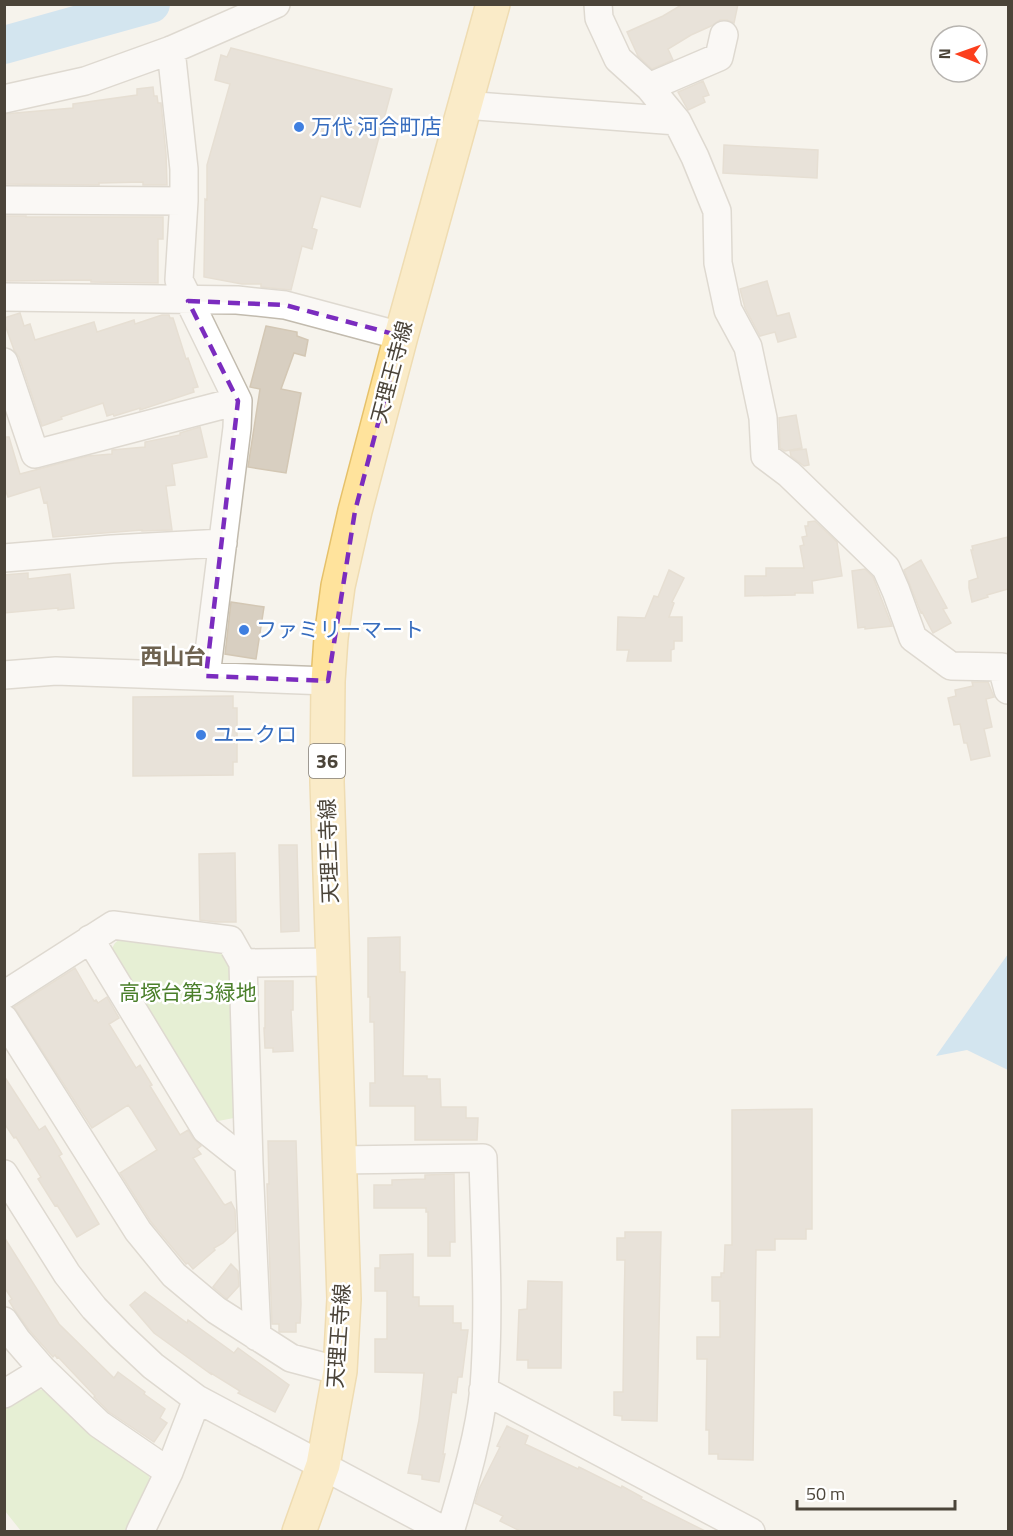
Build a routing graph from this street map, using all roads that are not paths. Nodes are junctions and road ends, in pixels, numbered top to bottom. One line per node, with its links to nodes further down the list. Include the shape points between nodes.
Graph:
1 (276, 4): 5 (street)
2 (493, 4): 8 (main road, 天理王寺線 / 36)
3 (598, 4): 6 (street, via 599,18 618,59)
4 (724, 35): 6 (street, via 719,57)
5 (171, 50): 7 (street, via 85,81); 11 (street)
6 (649, 87): 9 (street)
7 (4, 99)
8 (464, 105): 9 (street); 14 (main road, 天理王寺線 / 36)
9 (676, 121): 22 (street, via 717,211 718,263 728,310 748,347 763,418 765,456 789,474 886,568 913,639 951,666 1002,667)
10 (4, 200): 11 (street)
11 (184, 201): 13 (street, via 179,280)
12 (4, 297): 13 (street)
13 (188, 301): 14 (street, via 237,300 285,305); 16 (street)
14 (401, 336): 21 (main road, 天理王寺線 / 36, via 338,586)
15 (4, 362): 16 (street, via 35,454)
16 (238, 400): 17 (street)
17 (223, 543): 18 (street); 20 (street)
18 (4, 558)
19 (4, 675): 20 (street, via 56,670)
20 (206, 675): 21 (street)
21 (328, 681): 24 (main road, 天理王寺線 / 36)
22 (1008, 690)
23 (90, 939): 25 (street, via 113,925 230,940); 26 (street); 29 (street, via 206,1130)
24 (333, 962): 25 (street); 28 (main road, 天理王寺線 / 36)
25 (243, 963): 29 (street)
26 (4, 995)
27 (4, 1018): 32 (street, via 138,1232 174,1275)
28 (339, 1160): 34 (main road, 天理王寺線 / 36, via 344,1299); 35 (street, via 483,1158 487,1324)
29 (249, 1164): 32 (street)
30 (4, 1174): 37 (street, via 67,1274 94,1308 153,1366)
31 (4, 1321): 33 (street)
32 (257, 1337): 34 (street, via 291,1358)
33 (43, 1370): 36 (street); 39 (street, via 99,1424)
34 (340, 1371): 38 (main road, 天理王寺線 / 36)
35 (483, 1390): 42 (street, via 476,1442); 43 (street)
36 (4, 1394)
37 (197, 1399): 38 (street); 39 (street)
38 (323, 1466): 41 (main road, 天理王寺線 / 36); 42 (street)
39 (169, 1472): 40 (street)
40 (140, 1532)
41 (299, 1532)
42 (449, 1532)
43 (751, 1532)

